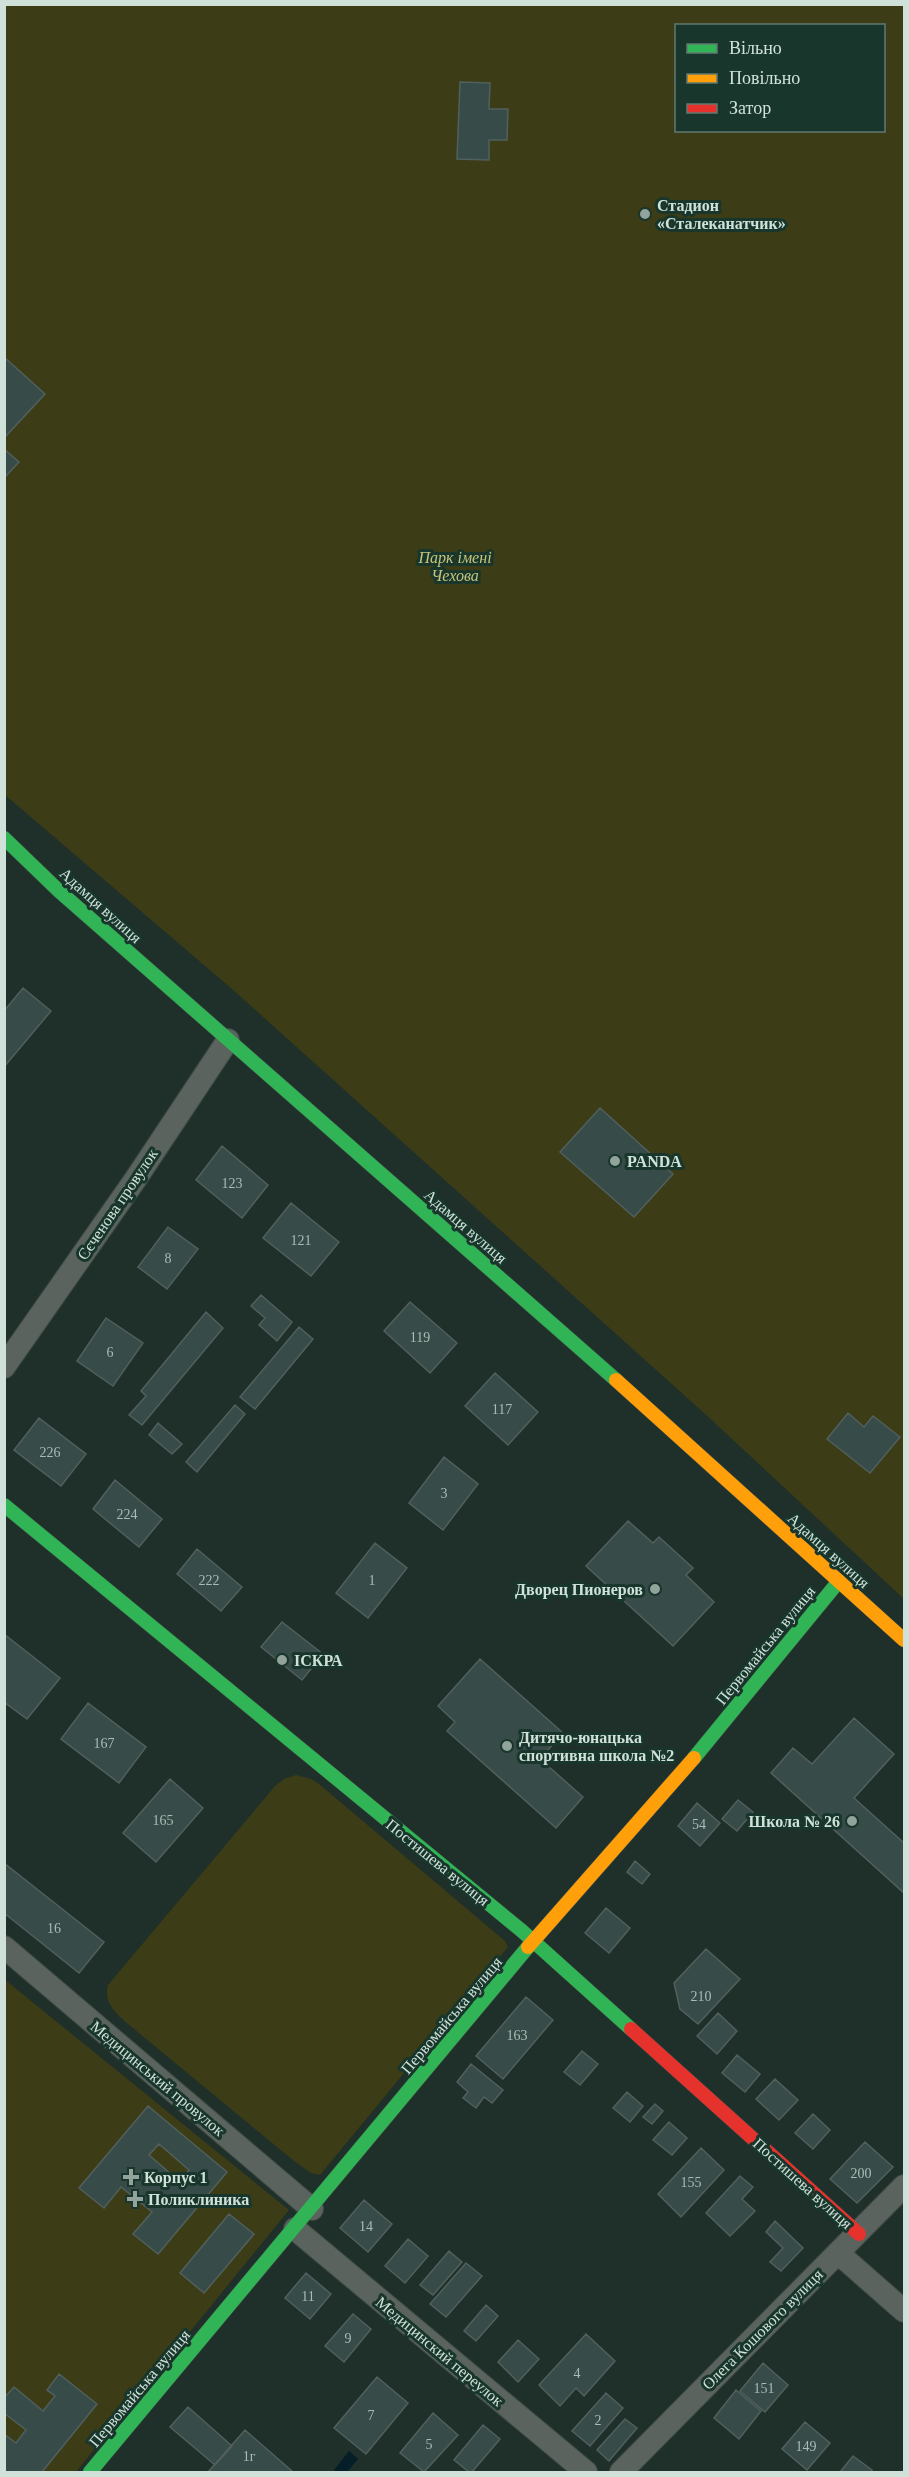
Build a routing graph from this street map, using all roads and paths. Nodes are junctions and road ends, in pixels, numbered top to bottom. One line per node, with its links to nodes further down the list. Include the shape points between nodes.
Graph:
1 (4, 838): 2 (street, Адамця вулиця)
2 (228, 1040): 3 (street, Сєченова провулок); 5 (street, Адамця вулиця)
3 (4, 1367)
4 (4, 1505): 7 (street, Постишева вулиця)
5 (839, 1581): 6 (street, Адамця вулиця); 7 (street, Первомайська вулиця, via 674,1783)
6 (904, 1640)
7 (533, 1941): 10 (street, Первомайська вулиця); 12 (street, Постишева вулиця)
8 (4, 1947): 10 (street, Медицинський провулок)
9 (904, 2186): 12 (street, Олега Кошового вулиця)
10 (312, 2209): 11 (street, Первомайська вулиця)
11 (295, 2229): 15 (street, Первомайська вулиця); 16 (street, Медицинский переулок)
12 (859, 2234): 13 (street, Олега Кошового вулиця)
13 (837, 2253): 14 (street, Постишева вулиця); 17 (street, Олега Кошового вулиця)
14 (904, 2311)
15 (90, 2472)
16 (586, 2472)
17 (621, 2472)

